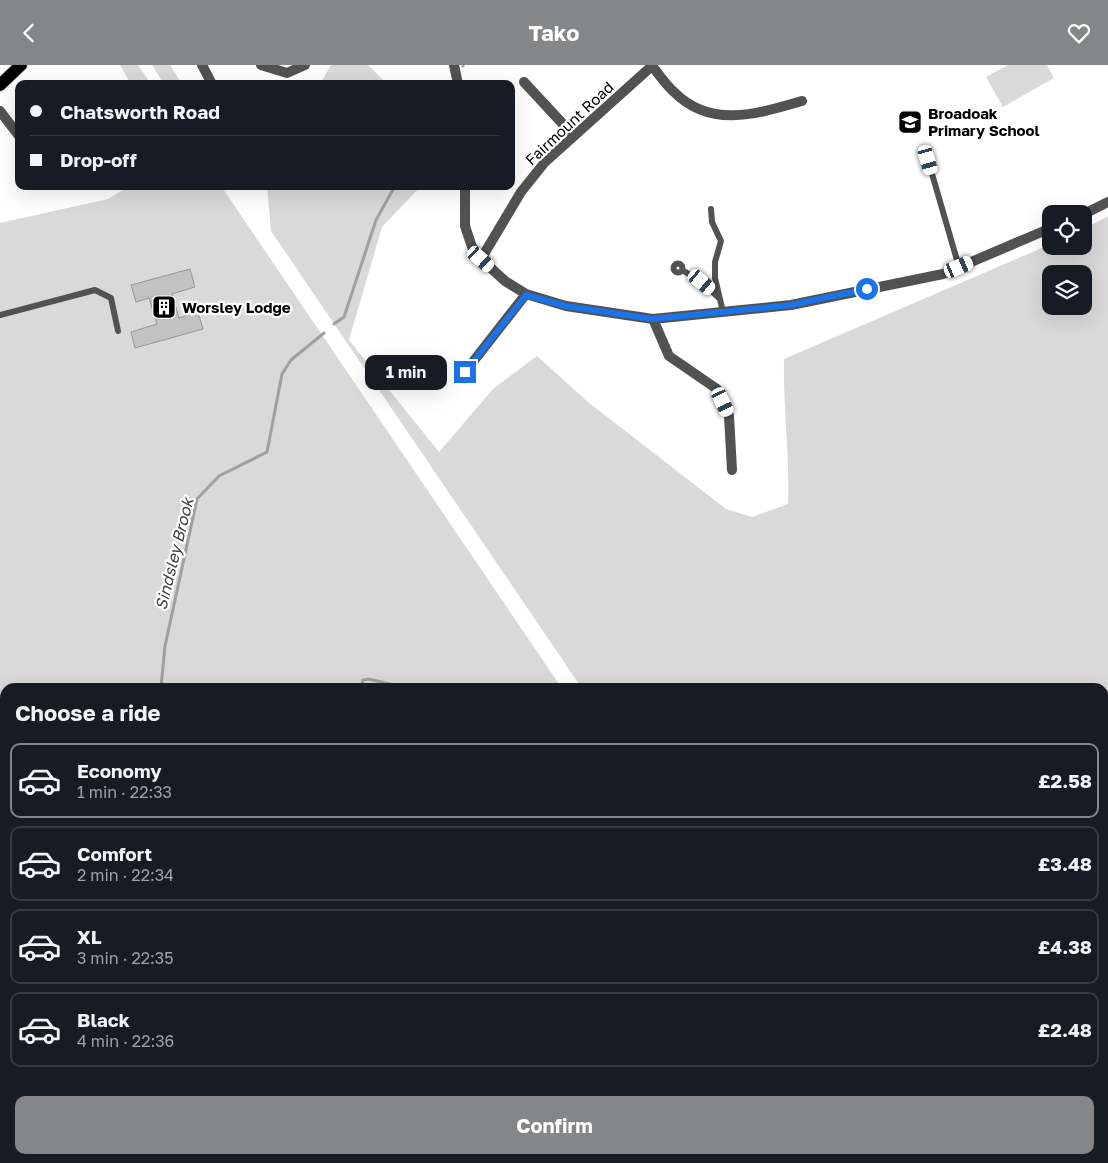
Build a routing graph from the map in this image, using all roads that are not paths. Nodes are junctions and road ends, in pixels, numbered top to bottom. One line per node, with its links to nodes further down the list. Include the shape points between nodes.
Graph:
1 (21, 65): 10 (main road)
2 (202, 65): 7 (street)
3 (260, 65): 4 (street, via 287,73)
4 (306, 65)
5 (454, 65): 8 (street)
6 (652, 65): 11 (street, via 685,101 715,115 751,115); 14 (street, Fairmount Road)
7 (210, 80)
8 (457, 80)
9 (524, 82): 14 (street)
10 (0, 85)
11 (802, 101)
12 (0, 111): 13 (street)
13 (15, 131)
14 (574, 136): 21 (street, Fairmount Road, via 545,162 521,192)
15 (928, 160): 22 (lane)
16 (465, 190): 21 (street, via 465,227 472,247)
17 (1108, 202): 19 (street)
18 (711, 209): 25 (lane, via 712,222 721,241 715,262)
19 (1092, 210)
20 (1042, 232): 22 (street)
21 (481, 259): 24 (street)
22 (959, 267): 26 (street, via 943,274 791,305)
23 (682, 270): 25 (lane, via 702,282)
24 (526, 295): 28 (street, via 566,306); 30 (street)
25 (720, 299): 26 (lane)
26 (723, 312): 28 (street)
27 (0, 315): 29 (lane, via 95,290 111,298)
28 (653, 319): 31 (street, via 669,356 717,389 730,416)
29 (118, 331)
30 (465, 372)
31 (732, 470)

